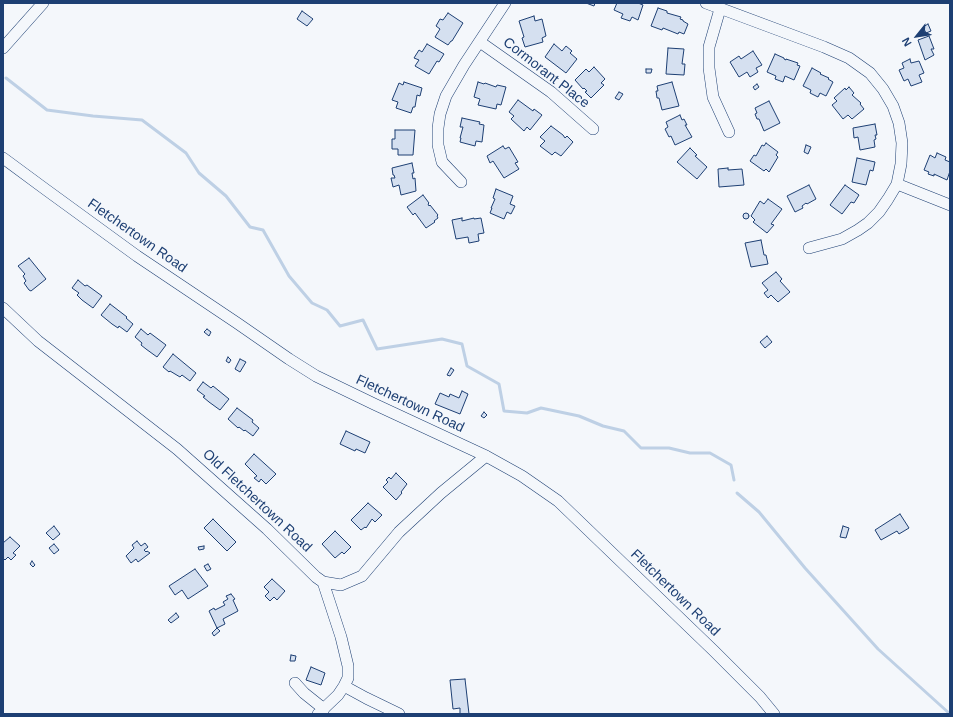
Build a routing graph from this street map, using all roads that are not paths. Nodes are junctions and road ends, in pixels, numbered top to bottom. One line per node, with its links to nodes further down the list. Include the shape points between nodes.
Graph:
1 (43, 3): 6 (street)
2 (505, 3): 5 (street)
3 (706, 3): 4 (street)
4 (720, 9): 8 (street, via 709,47 708,68 713,97); 11 (street, via 824,47 849,58 870,73 893,106 899,123 902,143)
5 (480, 42): 7 (street, Cormorant Place, via 551,92); 10 (street, via 446,96 440,114 438,145 442,162)
6 (3, 48)
7 (593, 129)
8 (729, 132)
9 (3, 158): 15 (street, Fletchertown Road, via 137,256 316,376)
10 (460, 182)
11 (897, 184): 12 (street); 13 (street, via 879,212 863,227 842,238)
12 (950, 204)
13 (809, 248)
14 (3, 308): 16 (street, Old Fletchertown Road, via 49,351 177,449)
15 (486, 456): 16 (street, via 399,532 362,576 341,585); 21 (street, Fletchertown Road, via 522,476 558,501 714,650)
16 (323, 582): 18 (street, via 348,666 348,678)
17 (295, 683): 19 (street)
18 (344, 686): 19 (street); 20 (street)
19 (321, 712)
20 (399, 714)
21 (774, 714)

